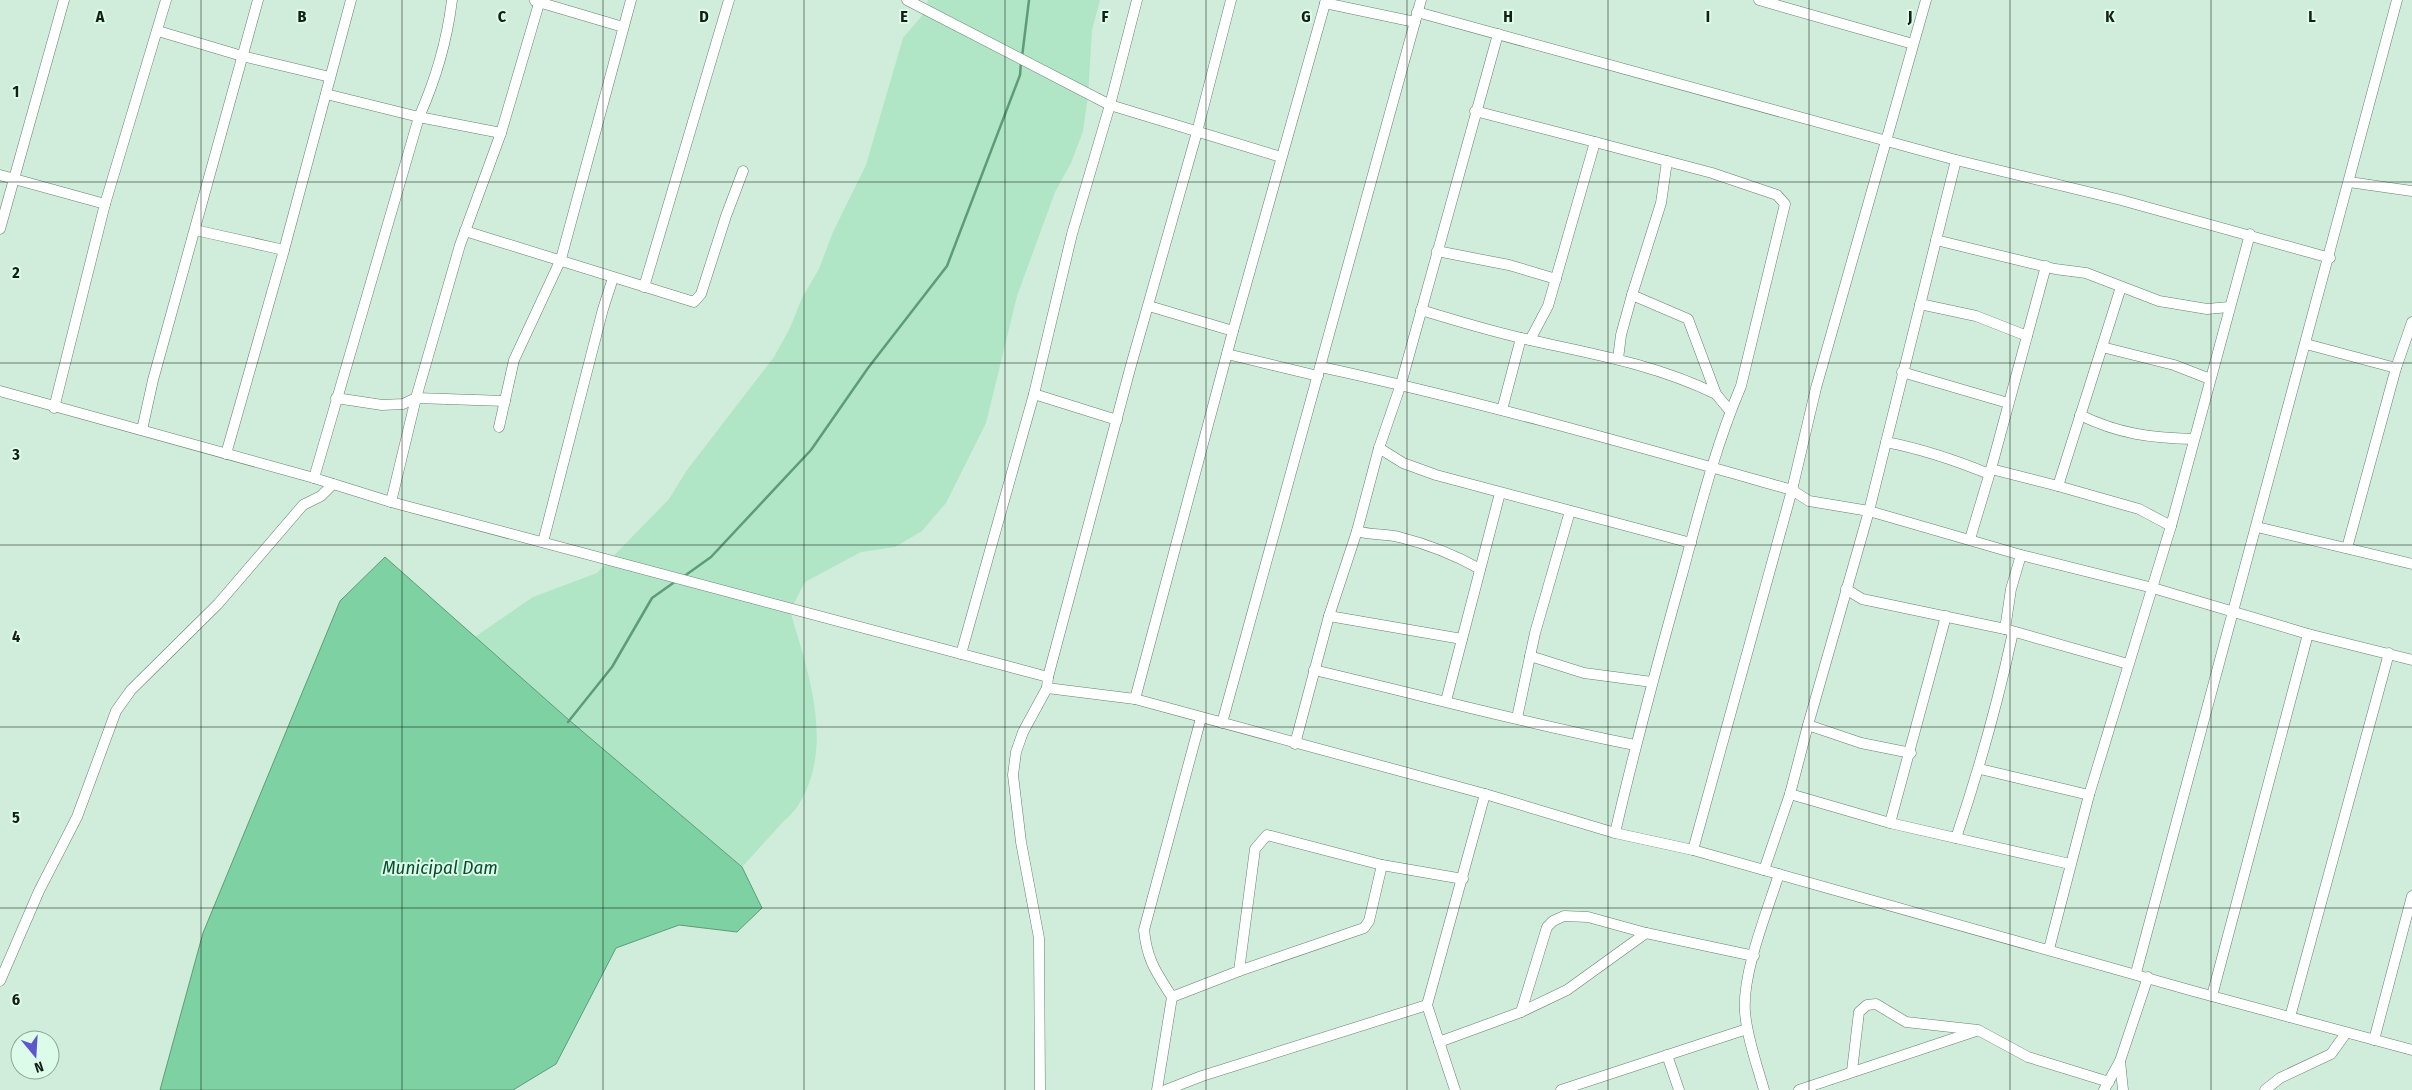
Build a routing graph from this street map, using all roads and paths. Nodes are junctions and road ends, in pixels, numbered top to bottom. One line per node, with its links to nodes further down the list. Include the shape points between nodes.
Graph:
1 (64, 0): 37 (street)
2 (166, 0): 19 (street)
3 (258, 0): 22 (street)
4 (351, 0): 23 (street)
5 (452, 0): 27 (street, via 444,50)
6 (631, 0): 18 (street)
7 (729, 0): 53 (street)
8 (907, 0): 25 (street)
9 (1137, 0): 25 (street)
10 (1231, 0): 28 (street)
11 (1421, 0): 17 (street)
12 (1759, 0): 21 (street)
13 (1926, 0): 21 (street)
14 (2397, 0): 38 (street)
15 (538, 1): 18 (street); 29 (street)
16 (1326, 2): 17 (street); 32 (street)
17 (1416, 17): 20 (street); 69 (street)
18 (623, 27): 49 (street)
19 (158, 32): 22 (street); 40 (street)
20 (1498, 34): 26 (street); 30 (street)
21 (1912, 44): 30 (street)
22 (242, 56): 23 (street); 42 (street)
23 (330, 77): 24 (street)
24 (326, 94): 27 (street); 46 (street)
25 (1110, 105): 28 (street); 74 (street, via 1072,234)
26 (1475, 111): 31 (street); 47 (street)
27 (419, 117): 29 (street); 76 (street)
28 (1197, 132): 32 (street); 57 (street)
29 (501, 133): 43 (street)
30 (1887, 141): 33 (street); 96 (street, via 1816,388)
31 (1595, 142): 34 (street); 52 (street)
32 (1281, 157): 61 (street)
33 (1956, 160): 44 (street); 45 (street)
34 (1667, 161): 55 (street, via 1661,203); 82 (street, via 1777,195 1785,204 1740,386)
35 (743, 171): 53 (street, via 698,300 690,302)
36 (0, 175): 37 (street)
37 (15, 179): 40 (street); 41 (street)
38 (2349, 182): 39 (street); 48 (street)
39 (2412, 191)
40 (105, 204): 80 (street)
41 (0, 229)
42 (195, 230): 46 (street); 86 (street)
43 (465, 231): 49 (street); 77 (street)
44 (2250, 234): 48 (street); 58 (street)
45 (1936, 240): 50 (street); 56 (street)
46 (284, 250): 90 (street)
47 (1437, 251): 52 (street, via 1509,264); 59 (street)
48 (2330, 258): 64 (street)
49 (561, 259): 51 (street); 78 (street, via 514,360)
50 (2046, 266): 54 (street, via 2086,273); 62 (street)
51 (613, 278): 53 (street); 105 (street)
52 (1556, 279): 63 (street, via 1548,306)
53 (644, 287)
54 (2121, 287): 58 (street, via 2174,304); 65 (street)
55 (1632, 295): 67 (street); 75 (street, via 1688,319)
56 (1920, 304): 62 (street, via 1976,316); 70 (street)
57 (1149, 306): 61 (street); 84 (street)
58 (2229, 307): 71 (street)
59 (1420, 310): 63 (street); 72 (street)
60 (2412, 322): 68 (street)
61 (1233, 331): 66 (street)
62 (2026, 336): 79 (street)
63 (1526, 339): 67 (street); 81 (street)
64 (2306, 344): 68 (street); 102 (street)
65 (2102, 347): 71 (street, via 2174,365); 83 (street)
66 (1227, 354): 69 (street); 127 (street)
67 (1618, 359): 75 (street, via 1678,377)
68 (2396, 368): 107 (street)
69 (1320, 371): 72 (street); 131 (street)
70 (1902, 372): 79 (street); 88 (street)
71 (2210, 379): 87 (street)
72 (1401, 384): 81 (street); 89 (street)
73 (0, 392): 80 (street)
74 (1034, 394): 84 (street); 119 (street)
75 (1716, 394): 82 (street)
76 (336, 398): 77 (street, via 382,405 402,404); 93 (street)
77 (416, 398): 78 (street); 98 (street)
78 (505, 402): 85 (street)
79 (2008, 403): 92 (street)
80 (54, 408): 86 (street)
81 (1502, 410): 91 (street)
82 (1730, 411): 91 (street)
83 (2080, 415): 87 (street, via 2127,433 2152,438); 95 (street)
84 (1117, 420): 125 (street)
85 (499, 426)
86 (142, 430): 90 (street)
87 (2194, 439): 101 (street)
88 (1886, 442): 92 (street, via 1916,448); 100 (street)
89 (1379, 448): 97 (street, via 1419,469); 103 (street)
90 (226, 454): 93 (street)
91 (1713, 468): 96 (street); 106 (street)
92 (1990, 472): 95 (street); 104 (street)
93 (314, 478): 94 (street)
94 (333, 484): 98 (street); 156 (street, via 321,496 302,505 218,604 131,690 116,711 77,817 38,891)
95 (2058, 486): 101 (street, via 2138,510)
96 (1792, 490): 100 (street, via 1809,501); 143 (street)
97 (1500, 493): 99 (street); 110 (street)
98 (391, 502): 105 (street)
99 (1570, 511): 106 (street); 121 (street)
100 (1869, 511): 104 (street); 112 (street)
101 (2171, 526): 111 (street)
102 (2257, 527): 107 (street); 113 (street)
103 (1357, 531): 110 (street, via 1399,537 1462,559); 114 (street)
104 (1970, 539): 108 (street)
105 (544, 542): 119 (street)
106 (1691, 543): 126 (street)
107 (2347, 548): 109 (street)
108 (2021, 555): 111 (street); 116 (street, via 2011,589)
109 (2412, 564)
110 (1480, 569): 118 (street)
111 (2152, 588): 113 (street); 123 (street)
112 (1846, 589): 115 (street, via 1862,599); 132 (street)
113 (2233, 612): 117 (street); 154 (street)
114 (1329, 616): 118 (street); 124 (street)
115 (1946, 616): 116 (street); 135 (street)
116 (2009, 630): 123 (street); 136 (street, via 1998,702)
117 (2308, 634): 120 (street); 157 (street)
118 (1462, 639): 128 (street)
119 (961, 654): 125 (street)
120 (2389, 654): 122 (street); 161 (street)
121 (1530, 656): 126 (street, via 1584,673); 130 (street)
122 (2412, 660)
123 (2128, 664): 139 (street)
124 (1314, 670): 128 (street); 133 (street)
125 (1047, 682): 127 (street); 172 (street, via 1023,732 1012,775 1039,938)
126 (1652, 682): 134 (street)
127 (1135, 699): 129 (street)
128 (1446, 701): 130 (street)
129 (1201, 718): 131 (street); 158 (street, via 1144,930 1150,959)
130 (1517, 718): 134 (street, via 1565,732)
131 (1222, 723): 133 (street)
132 (1808, 725): 135 (street, via 1861,743); 138 (street)
133 (1295, 744): 137 (street)
134 (1635, 745): 141 (street)
135 (1911, 753): 140 (street)
136 (1980, 769): 139 (street); 142 (street)
137 (1486, 794): 141 (street); 148 (street)
138 (1790, 794): 140 (street); 146 (street)
139 (2089, 795): 144 (street)
140 (1890, 822): 142 (street)
141 (1615, 832): 143 (street)
142 (1956, 838): 144 (street)
143 (1693, 850): 146 (street)
144 (2070, 864): 151 (street)
145 (1382, 865): 148 (street); 153 (street, via 1369,921 1364,928); 153 (street, via 1273,835 1263,837 1255,849)
146 (1764, 870): 147 (street)
147 (1779, 874): 151 (street); 152 (street)
148 (1462, 879): 159 (street)
149 (2412, 896): 165 (street)
150 (1646, 933): 152 (street); 160 (street, via 1567,990); 160 (street, via 1588,917 1564,916 1552,921)
151 (2049, 948): 154 (street)
152 (1754, 956): 162 (street, via 1746,989 1744,1010)
153 (1239, 971): 158 (street)
154 (2136, 973): 155 (street)
155 (2148, 977): 157 (street); 169 (street)
156 (0, 981)
157 (2212, 996): 161 (street)
158 (1172, 997): 173 (street)
159 (1428, 1005): 166 (street); 174 (street)
160 (1521, 1012): 166 (street)
161 (2290, 1017): 164 (street)
162 (1747, 1029): 168 (street); 178 (street)
163 (1978, 1030): 170 (street); 170 (street, via 1906,1022 1876,1004 1867,1005 1859,1012); 171 (street, via 2028,1057)
164 (2346, 1033): 165 (street); 181 (street, via 2331,1054 2280,1078)
165 (2374, 1040): 167 (street)
166 (1439, 1042): 175 (street)
167 (2412, 1050)
168 (1667, 1055): 176 (street); 177 (street)
169 (2120, 1061): 171 (street); 180 (street)
170 (1852, 1071): 179 (street)
171 (2107, 1086)
172 (1040, 1090)
173 (1157, 1090)
174 (1166, 1090)
175 (1455, 1090)
176 (1561, 1090)
177 (1679, 1090)
178 (1764, 1090)
179 (1799, 1090)
180 (2123, 1090)
181 (2265, 1090)

